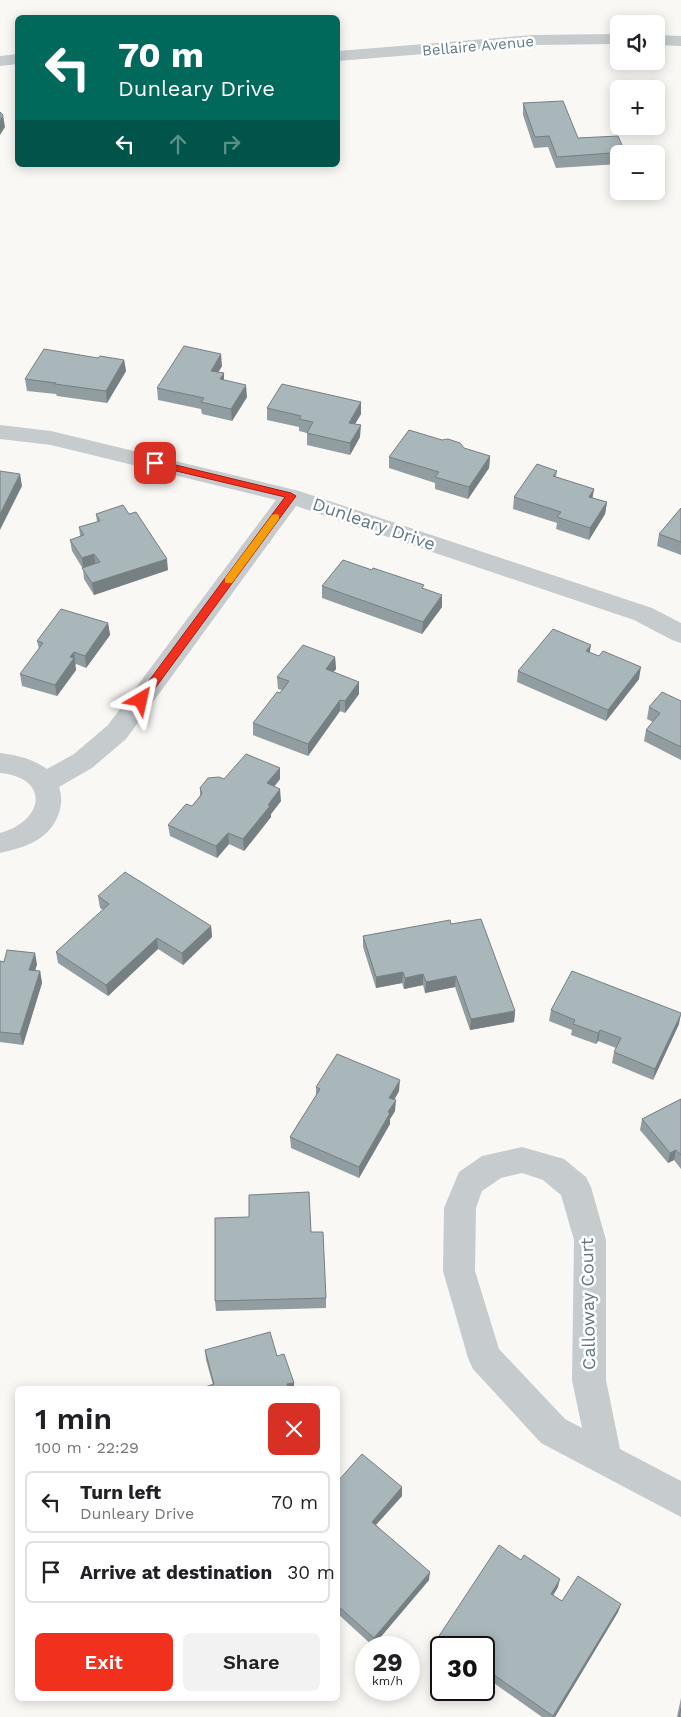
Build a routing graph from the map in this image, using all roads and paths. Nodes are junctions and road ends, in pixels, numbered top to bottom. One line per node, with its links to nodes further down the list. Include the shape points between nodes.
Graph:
1 (610, 39): 4 (street, Bellaire Avenue, via 533,40)
2 (665, 40): 3 (street)
3 (681, 41)
4 (340, 56)
5 (15, 59): 6 (street)
6 (0, 61)
7 (0, 432): 8 (street, Dunleary Drive, via 51,438)
8 (291, 496): 9 (street, Dunleary Drive, via 642,614); 11 (street, via 117,732 83,761)
9 (681, 634)
10 (0, 763): 11 (street, via 21,766 35,773)
11 (45, 784): 12 (street, via 49,796 42,820 31,831)
12 (0, 843)
13 (605, 1459): 13 (street, Calloway Court, via 553,1431 485,1358 459,1271 460,1208 470,1182 493,1166 522,1160 552,1168 576,1187 590,1240 588,1380); 14 (street, Calloway Court)
14 (681, 1500)

